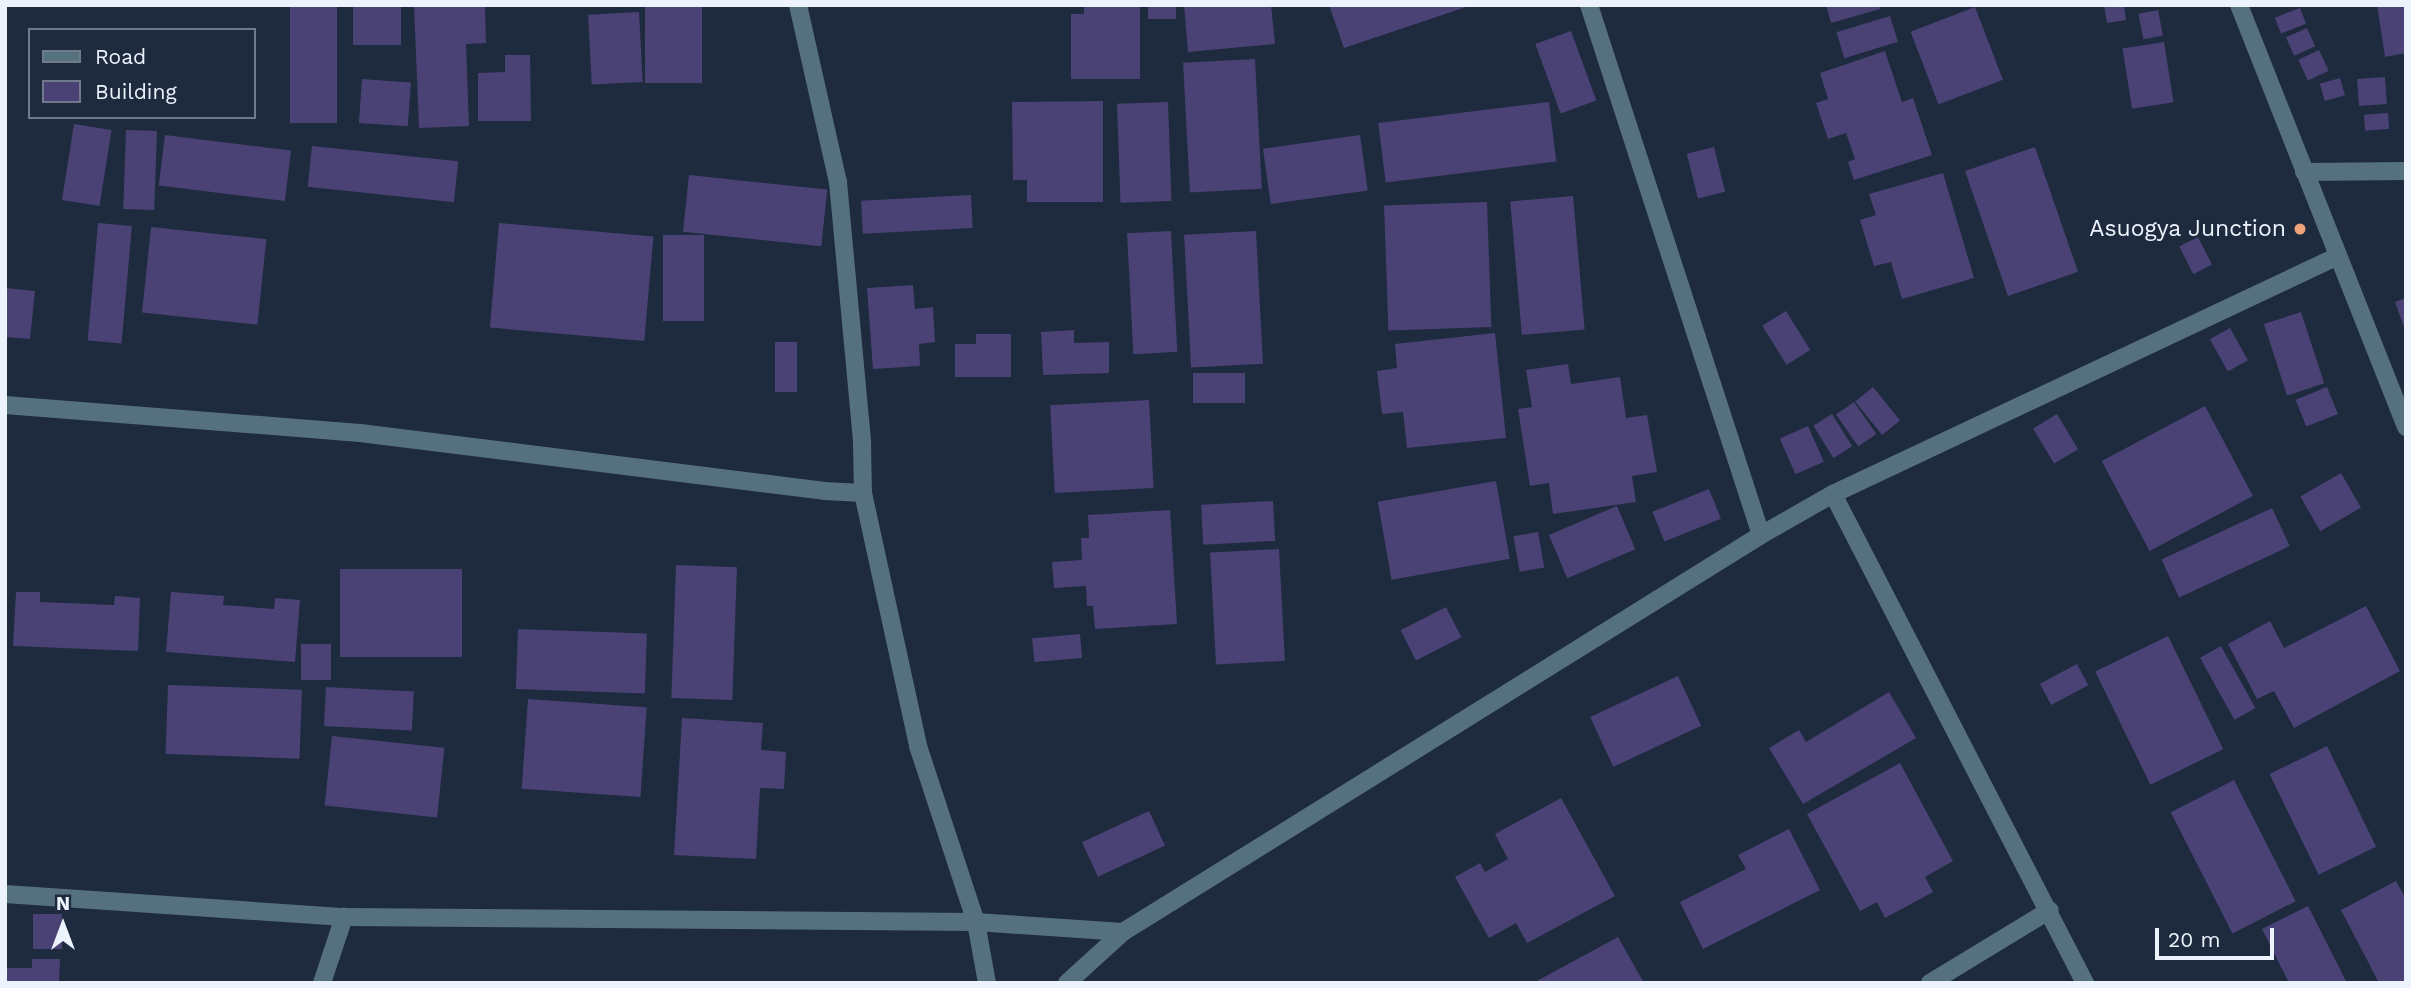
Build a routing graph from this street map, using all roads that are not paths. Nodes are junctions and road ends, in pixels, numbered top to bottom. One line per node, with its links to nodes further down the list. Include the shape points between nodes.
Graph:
1 (798, 5): 9 (street, via 838,182)
2 (1589, 5): 11 (street)
3 (2239, 5): 5 (street)
4 (2406, 171): 5 (street)
5 (2304, 172): 6 (street)
6 (2338, 256): 8 (street); 10 (street)
7 (5, 405): 9 (street, via 360,433)
8 (2406, 427)
9 (863, 493): 15 (street, via 918,746)
10 (1833, 494): 11 (street); 13 (street)
11 (1761, 535): 16 (street)
12 (5, 894): 14 (street)
13 (2050, 910): 20 (street); 21 (street)
14 (344, 917): 15 (street); 17 (street)
15 (976, 922): 16 (street); 18 (street)
16 (1123, 932): 19 (street)
17 (322, 983)
18 (987, 983)
19 (1067, 983)
20 (1930, 983)
21 (2085, 983)

